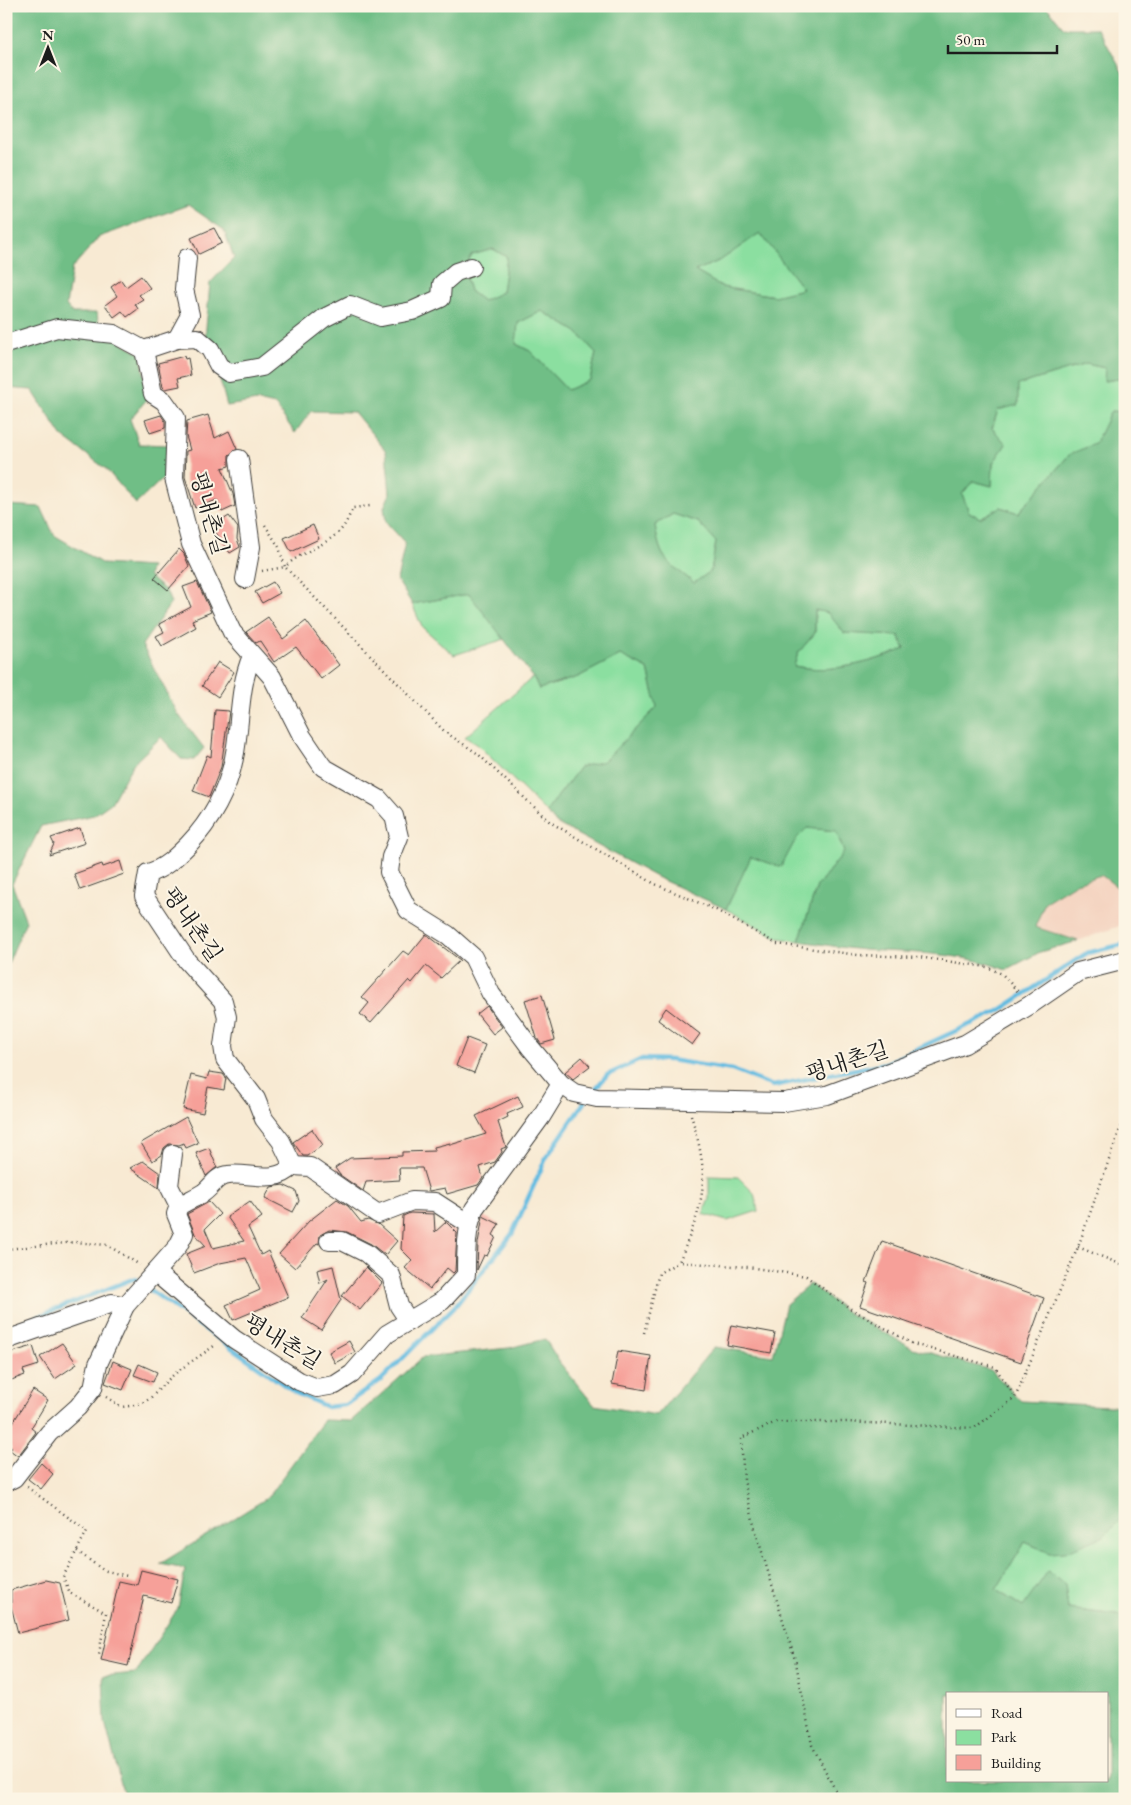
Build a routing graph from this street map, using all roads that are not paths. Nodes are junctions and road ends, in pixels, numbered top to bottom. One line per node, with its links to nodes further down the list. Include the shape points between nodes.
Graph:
1 (187, 258): 3 (street, via 184,289 190,315)
2 (471, 267): 3 (street, via 456,272 442,284 441,298 412,311 381,317 350,305 324,318 262,366 229,373 197,338)
3 (177, 339): 5 (street)
4 (6, 344): 5 (street, via 57,328 114,334)
5 (144, 350): 8 (street, 평내촌길, via 153,394 176,418 174,478 191,544 232,632)
6 (239, 460): 7 (street, 평내촌길, via 251,547)
7 (245, 579)
8 (252, 656): 10 (street, 평내촌길, via 272,677 302,736 323,767 379,799 394,816 399,837 389,872 408,910 448,934 473,957 491,994 530,1047); 12 (street, 평내촌길, via 246,669 235,757 214,812 178,855 158,870 148,873 144,896 187,961 223,1001 227,1017 223,1046 225,1058 256,1099 264,1119 281,1141)
9 (1125, 960): 10 (street, 평내촌길, via 1078,972 965,1044 827,1095 784,1102 597,1098)
10 (567, 1088): 14 (street, 평내촌길, via 541,1117 474,1209)
11 (173, 1154): 13 (street, via 169,1186)
12 (293, 1166): 13 (street, via 288,1171 262,1178 229,1174 218,1177 205,1192); 14 (street, via 310,1167 378,1214 412,1201 435,1202)
13 (179, 1206): 16 (street, via 176,1214 184,1234)
14 (469, 1224): 18 (street, 평내촌길, via 466,1275 442,1301)
15 (329, 1241): 18 (street, via 342,1242 366,1253 391,1275 399,1306)
16 (153, 1275): 17 (street); 18 (street, 평내촌길, via 234,1339 298,1381 317,1388 335,1385 352,1374 387,1334)
17 (130, 1301): 19 (street, via 112,1303); 20 (street, via 98,1364 92,1388)
18 (409, 1320)
19 (6, 1340)
20 (10, 1480)

